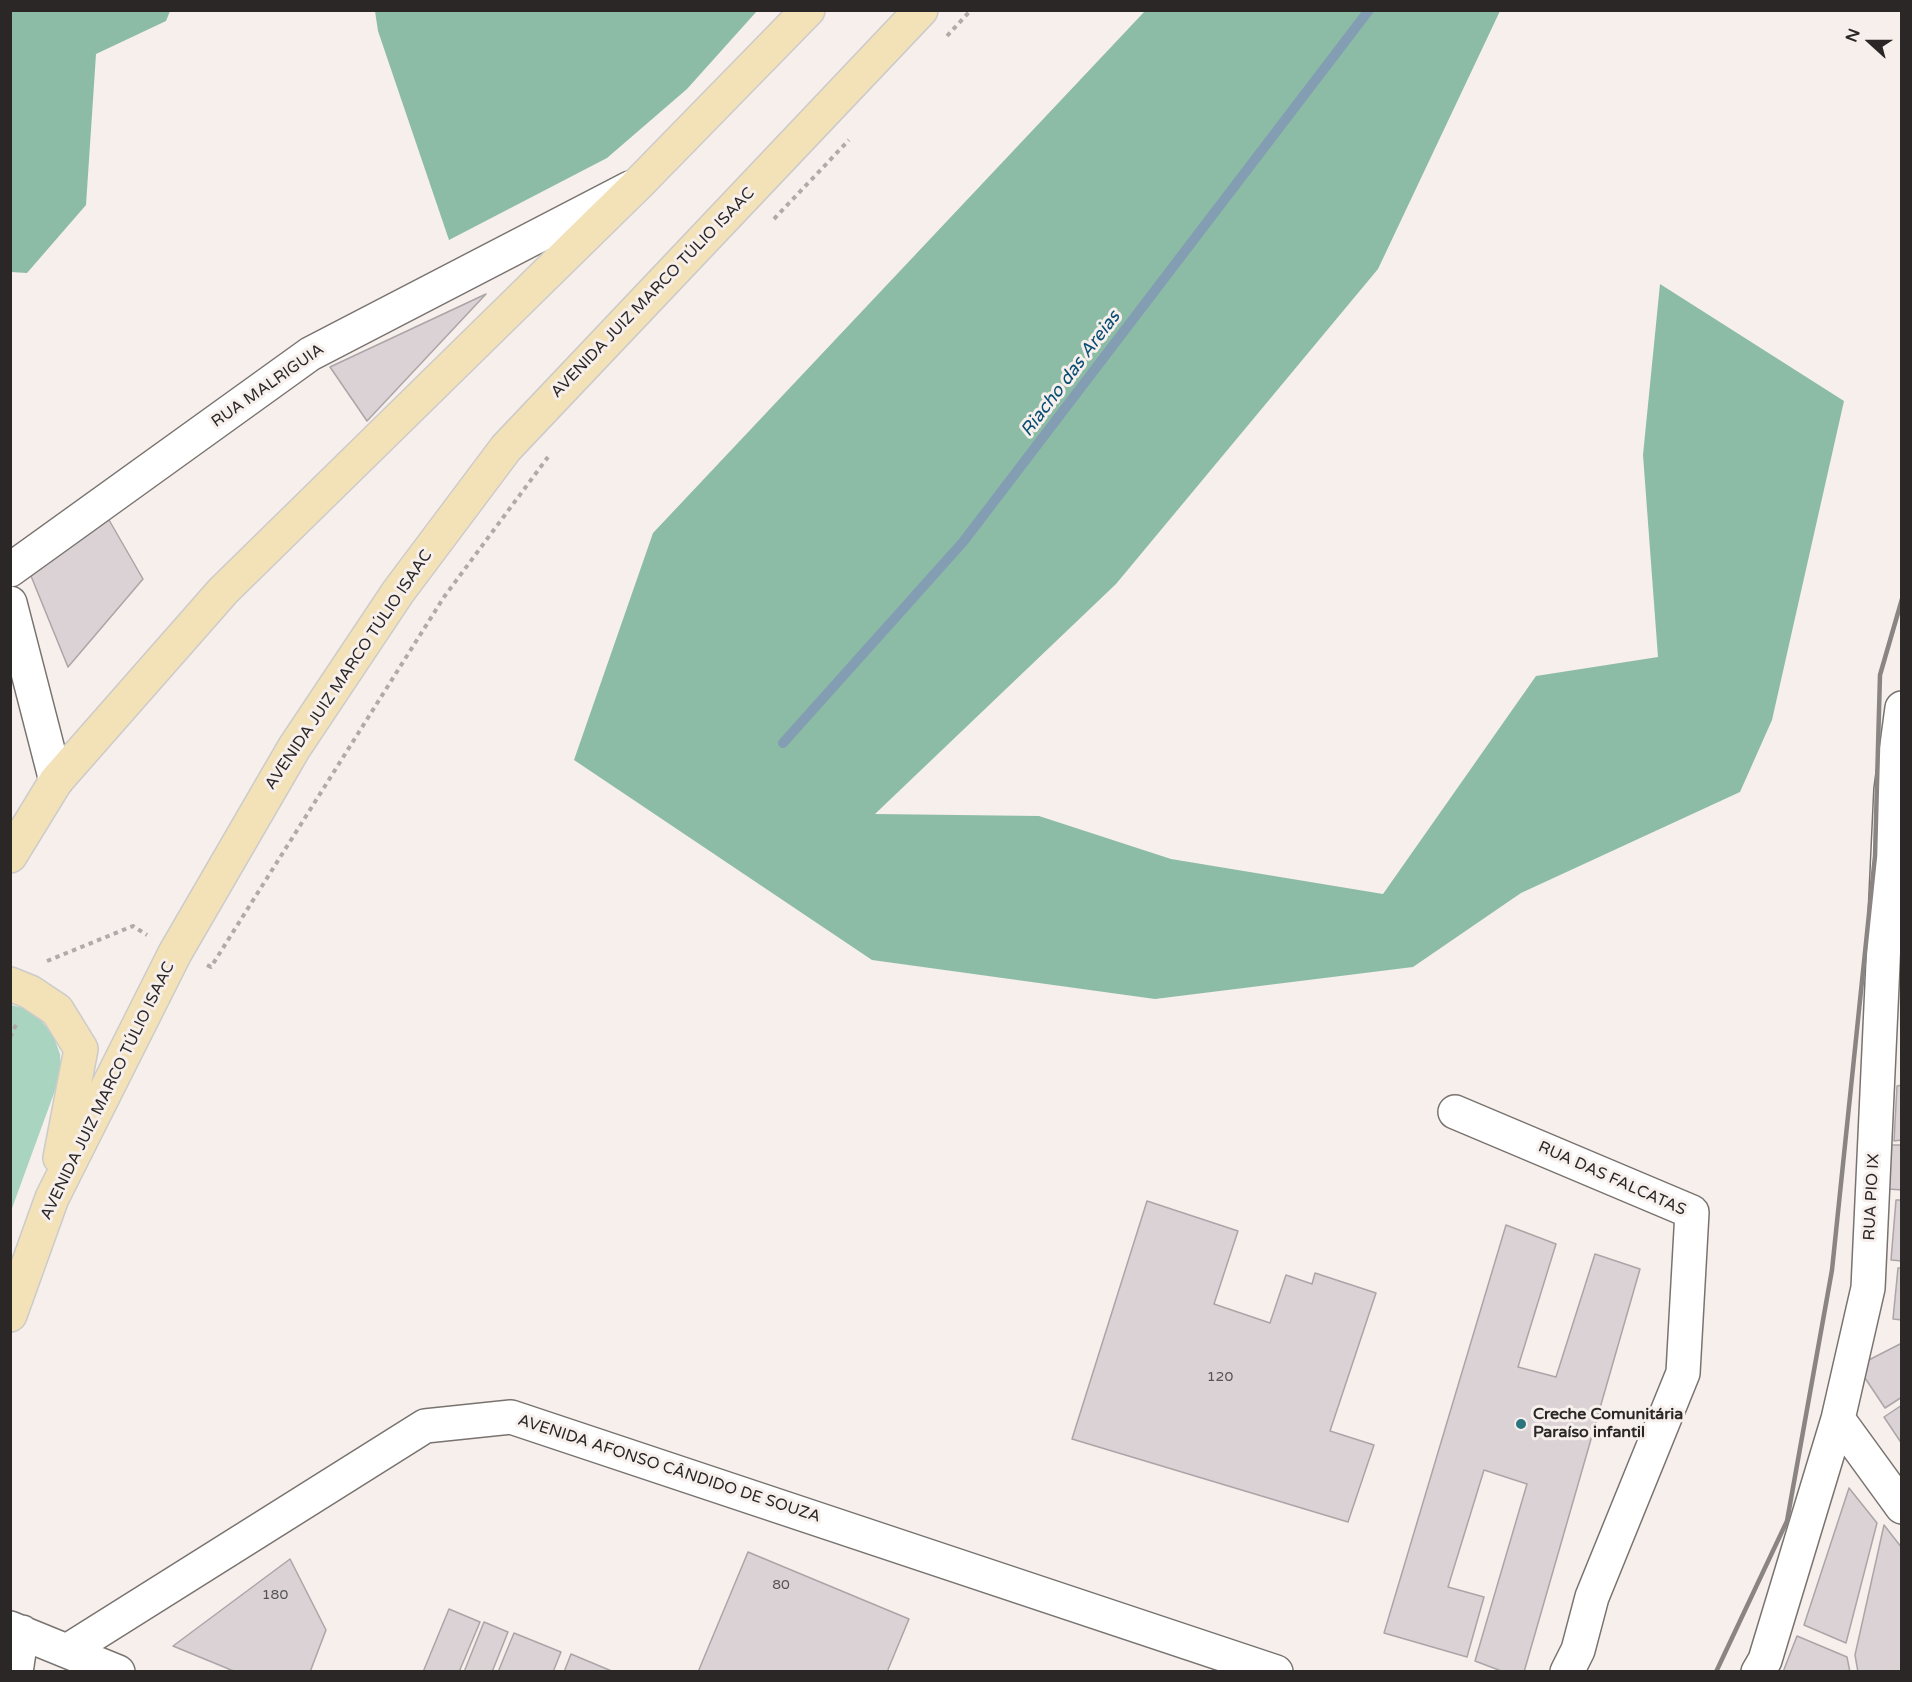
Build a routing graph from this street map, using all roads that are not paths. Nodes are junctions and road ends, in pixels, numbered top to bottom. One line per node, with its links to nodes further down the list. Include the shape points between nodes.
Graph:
1 (808, 10): 3 (main road)
2 (921, 10): 12 (main road, AVENIDA JUIZ MARCO TÚLIO ISAAC, via 506,448 398,592 294,748 175,953)
3 (639, 183): 4 (street, RUA MALRIGUIA, via 310,354); 7 (main road, via 223,591)
4 (10, 570)
5 (10, 603): 7 (street)
6 (1902, 708): 8 (street, RUA PIO IX)
7 (56, 781): 9 (main road)
8 (1896, 798): 14 (street, RUA PIO IX, via 1868,1288)
9 (10, 856)
10 (20, 988): 12 (main road, via 57,1010 81,1049)
11 (1455, 1112): 21 (street, RUA DAS FALCATAS, via 1692,1212 1683,1373 1592,1597 1578,1650)
12 (52, 1198): 13 (main road, AVENIDA JUIZ MARCO TÚLIO ISAAC)
13 (10, 1315)
14 (1838, 1419): 15 (street); 22 (street, RUA PIO IX, via 1765,1660)
15 (1902, 1507)
16 (16, 1630): 17 (street); 18 (street)
17 (67, 1651): 19 (street); 20 (street, AVENIDA AFONSO CÂNDIDO DE SOUZA, via 425,1426 511,1417)
18 (16, 1671)
19 (116, 1671)
20 (1276, 1671)
21 (1567, 1671)
22 (1758, 1671)

